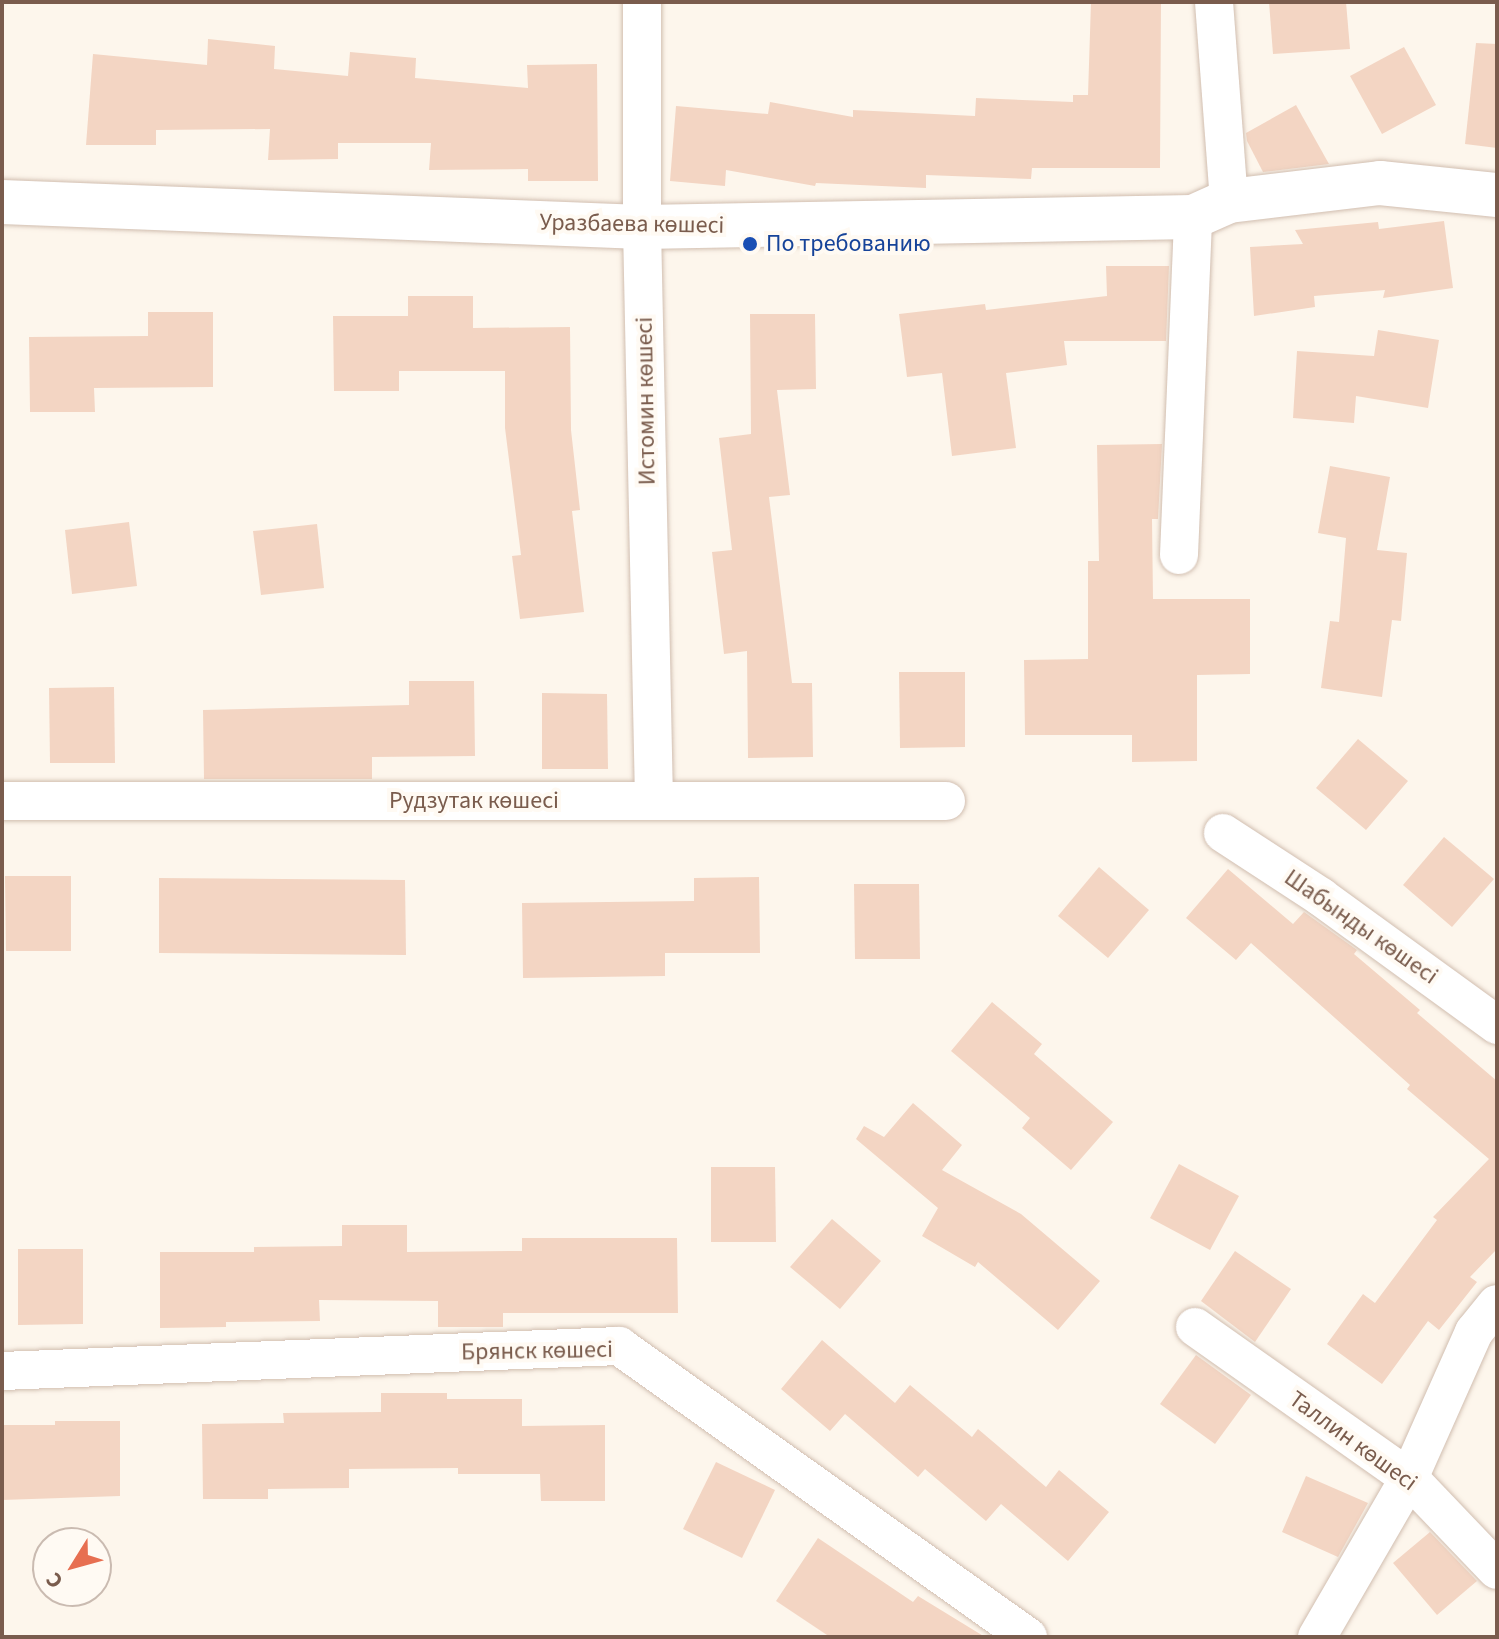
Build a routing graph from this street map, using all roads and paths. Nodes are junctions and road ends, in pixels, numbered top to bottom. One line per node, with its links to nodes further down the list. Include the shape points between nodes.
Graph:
1 (642, 2): 6 (street, Истомин көшесі)
2 (1214, 2): 5 (street)
3 (1497, 195): 5 (street, Уразбаева көшесі, via 1380,183)
4 (2, 202): 6 (street, Уразбаева көшесі)
5 (1211, 209): 6 (street, Уразбаева көшесі); 7 (street)
6 (642, 227): 8 (street, Истомин көшесі)
7 (1179, 555)
8 (654, 800): 9 (street, Рудзутак көшесі); 10 (street, Рудзутак көшесі)
9 (2, 801)
10 (946, 801)
11 (1223, 833): 12 (street, Шабынды көшесі)
12 (1497, 1025)
13 (1497, 1304): 16 (street, via 1474,1332)
14 (1195, 1327): 16 (street, Таллин көшесі)
15 (2, 1371): 18 (street, Брянск көшесі, via 619,1346)
16 (1409, 1478): 17 (street, Таллин көшесі); 19 (street)
17 (1497, 1570)
18 (1028, 1637)
19 (1317, 1637)

